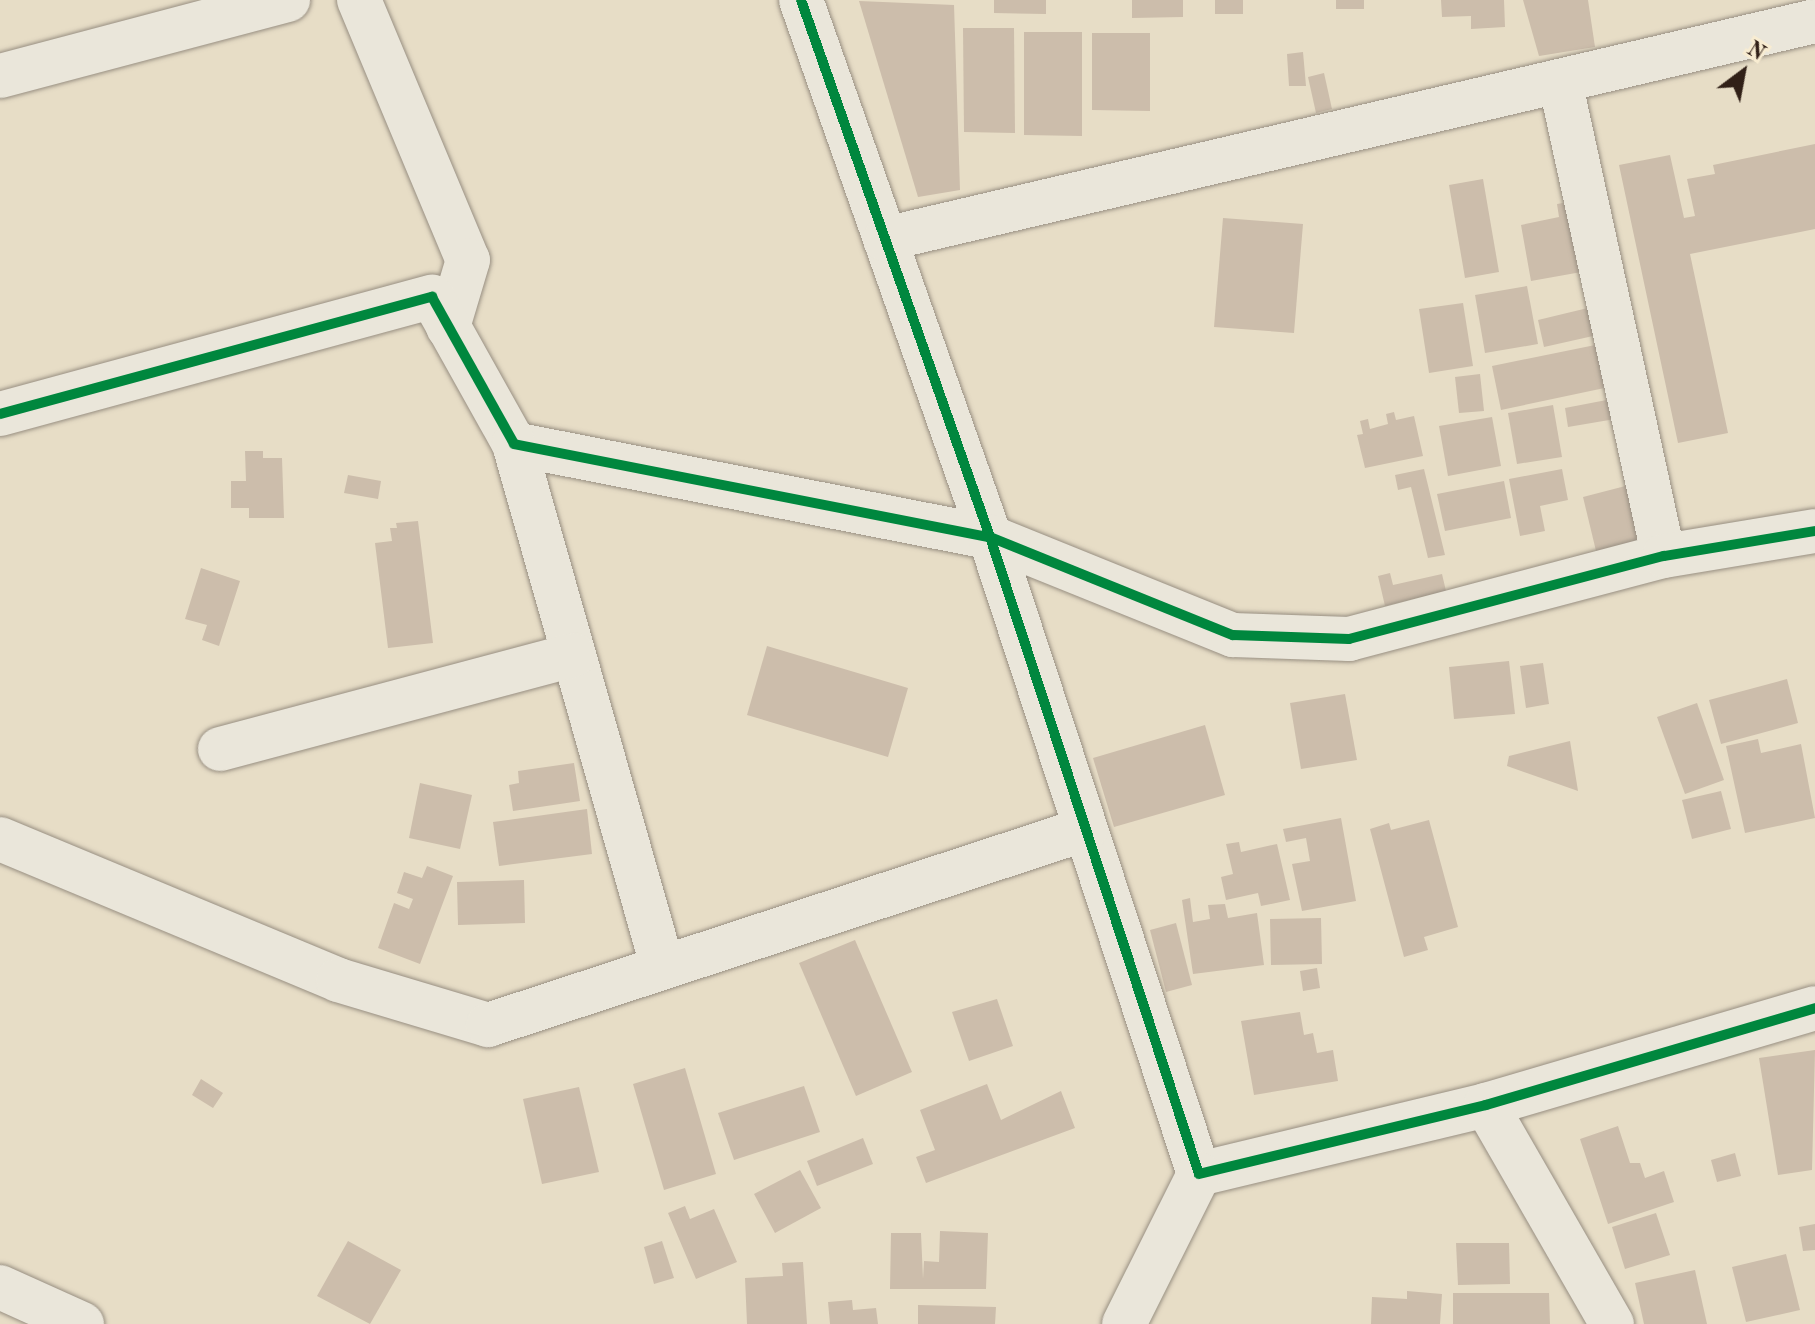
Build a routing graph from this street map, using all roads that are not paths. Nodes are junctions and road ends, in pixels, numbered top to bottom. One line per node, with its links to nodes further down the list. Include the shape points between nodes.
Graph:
1 (288, 0): 5 (street)
2 (359, 0): 8 (street, via 468,260)
3 (801, 0): 7 (street)
4 (1815, 21): 6 (street)
5 (0, 76)
6 (1560, 81): 7 (street); 13 (street)
7 (885, 239): 12 (street)
8 (448, 327): 9 (street, via 432,297); 10 (street)
9 (0, 414)
10 (514, 444): 12 (street); 14 (street)
11 (1815, 531): 13 (street)
12 (990, 537): 13 (street, via 1233,635 1349,639); 16 (street)
13 (1664, 556)
14 (574, 655): 15 (street); 18 (street)
15 (220, 749)
16 (1086, 829): 18 (street); 21 (street)
17 (0, 839): 18 (street, via 338,980 488,1025)
18 (662, 965)
19 (1815, 1008): 20 (street)
20 (1486, 1105): 21 (street); 25 (street)
21 (1199, 1174): 24 (street)
22 (0, 1287): 23 (street)
23 (82, 1324)
24 (1124, 1324)
25 (1612, 1324)

